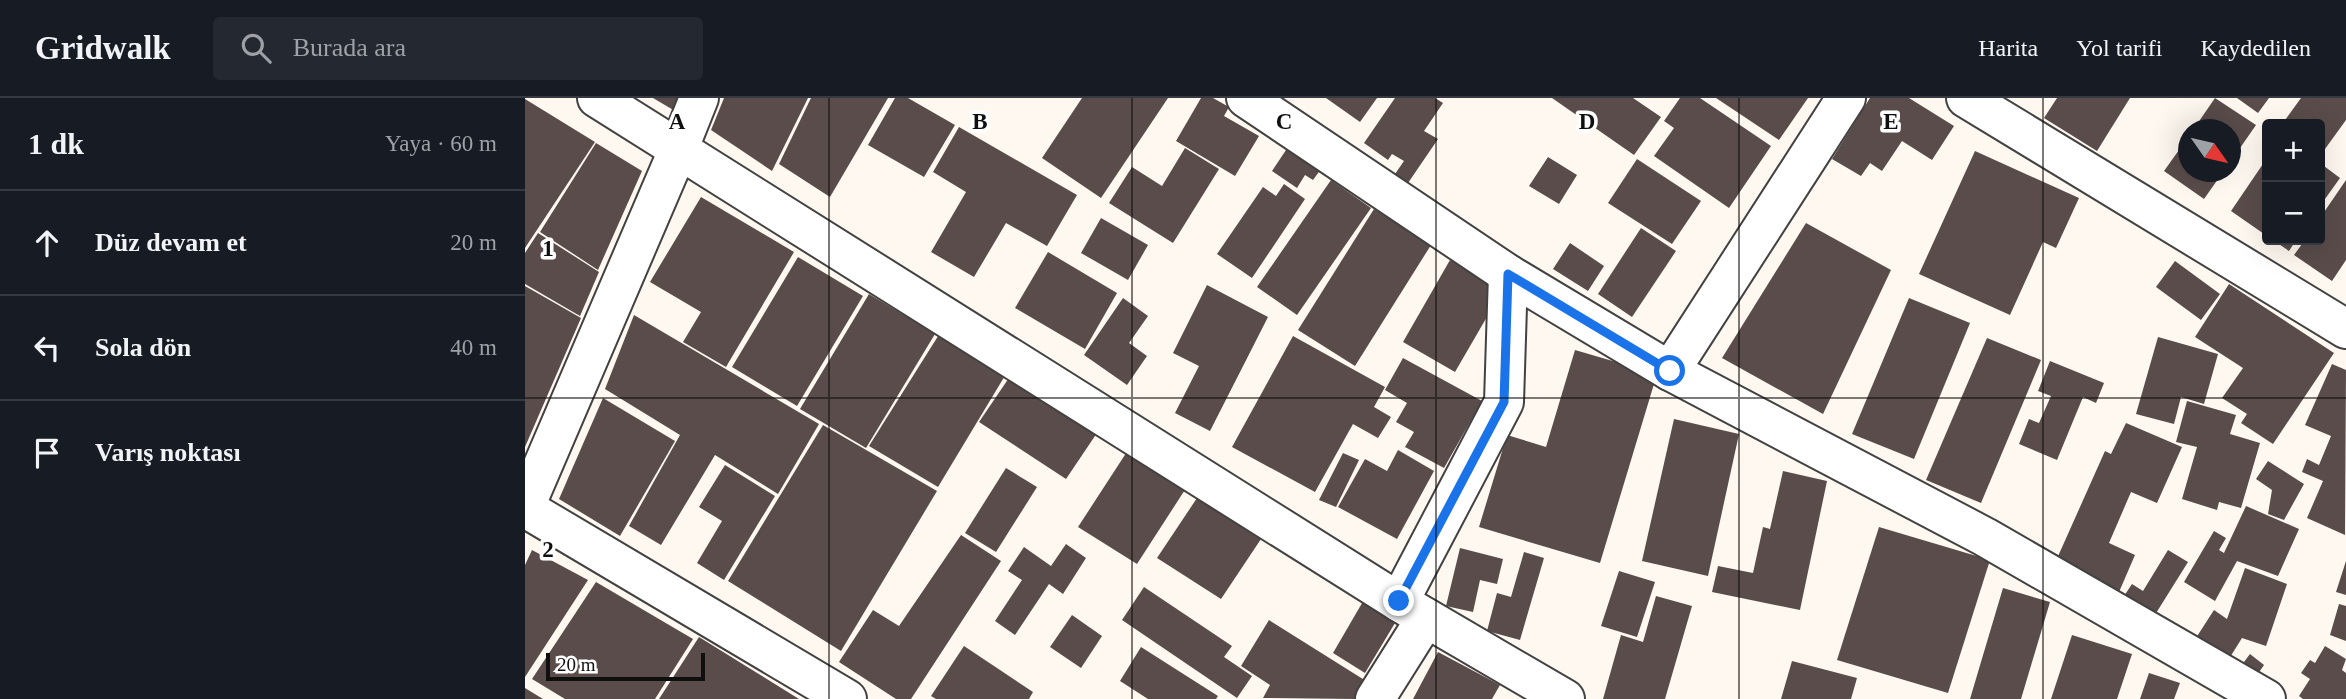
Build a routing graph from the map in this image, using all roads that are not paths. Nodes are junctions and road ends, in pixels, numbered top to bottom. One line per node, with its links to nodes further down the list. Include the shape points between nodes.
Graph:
1 (597, 98): 6 (street)
2 (698, 98): 6 (street)
3 (1246, 98): 7 (street)
4 (1846, 98): 9 (street)
5 (1966, 98): 8 (street)
6 (679, 148): 10 (street); 11 (street)
7 (1508, 274): 9 (street); 11 (street, via 1504,402)
8 (2346, 329)
9 (1670, 371): 15 (street, via 1985,537)
10 (525, 508): 12 (street)
11 (1413, 610): 13 (street); 14 (street)
12 (847, 699)
13 (1375, 699)
14 (1565, 699)
15 (2266, 699)

